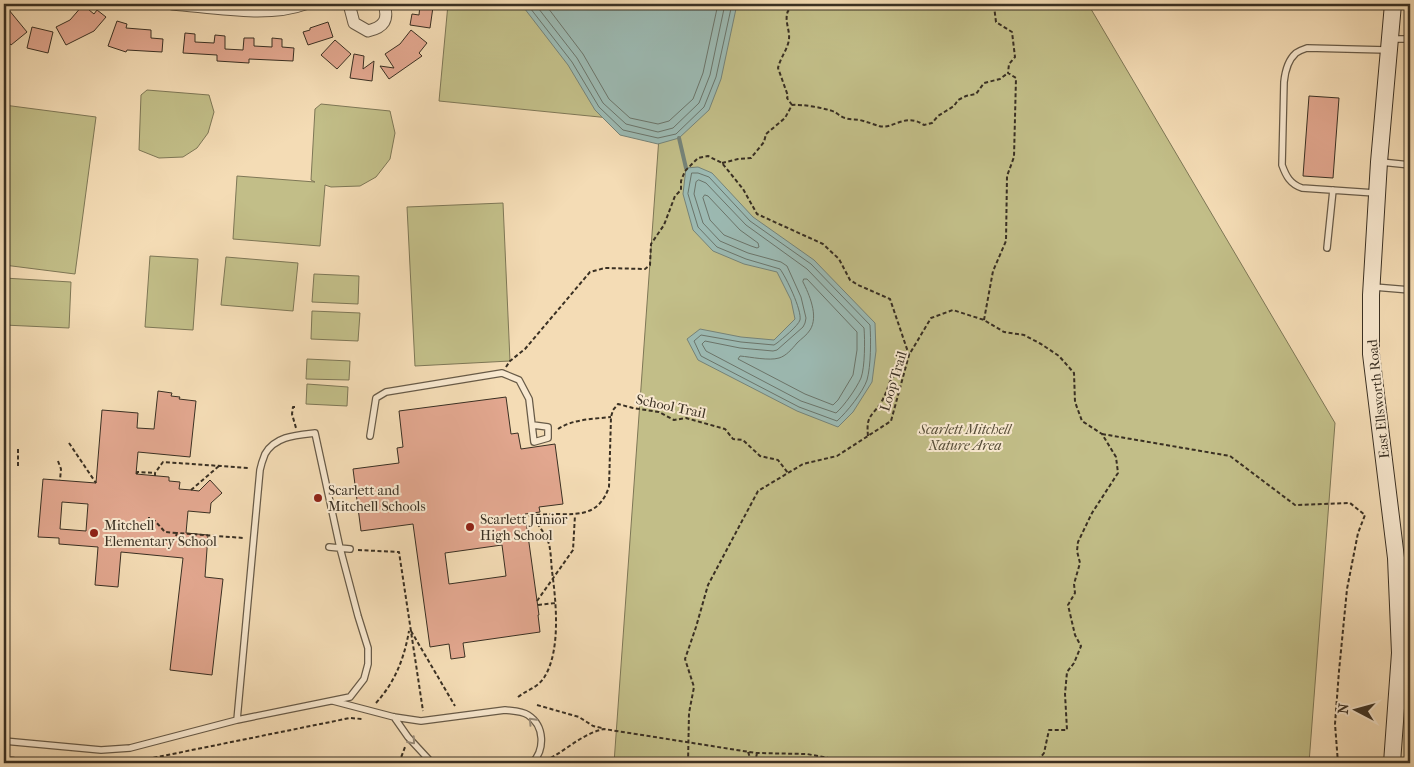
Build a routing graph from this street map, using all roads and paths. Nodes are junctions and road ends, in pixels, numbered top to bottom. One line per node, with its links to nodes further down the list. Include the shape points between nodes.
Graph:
1 (172, 4): 2 (street, via 256,11)
2 (305, 4)
3 (349, 4): 4 (street, via 354,23 368,31 379,28 385,21)
4 (384, 4)
5 (797, 4): 11 (path, via 789,10 786,19 789,38 778,68)
6 (995, 4): 10 (path, via 996,22 1012,32 1015,57 1009,64)
7 (1393, 4): 9 (main road, East Ellsworth Road)
8 (1410, 40): 9 (lane)
9 (1389, 44): 12 (main road, East Ellsworth Road); 15 (lane, via 1307,48 1296,53 1285,72 1282,165 1286,177 1302,188)
10 (1008, 73): 11 (path, via 984,83 976,94 958,100 932,123 924,125 906,120 879,126 844,118 834,112); 20 (path, via 1016,78 1014,157 1007,176 1006,241 993,272)
11 (792, 105): 13 (path, via 785,118 766,134 764,142 751,158)
12 (1379, 162): 14 (lane); 16 (main road, East Ellsworth Road)
13 (722, 163): 21 (path, via 743,189 757,214 823,244 839,260 850,280 890,299); 23 (path, via 708,156 698,158 685,171 681,190 651,244 650,265 590,272)
14 (1410, 165)
15 (1333, 190): 16 (lane); 17 (lane)
16 (1377, 193): 18 (main road, East Ellsworth Road)
17 (1327, 248)
18 (1372, 287): 19 (lane); 81 (main road, East Ellsworth Road, via 1371,354 1396,558 1400,653)
19 (1410, 290)
20 (984, 320): 21 (path, Loop Trail, via 953,310 931,318); 28 (path, Loop Trail, via 1004,332 1024,335 1059,356 1074,373 1075,402 1082,421)
21 (909, 355): 22 (path, Loop Trail)
22 (906, 368): 31 (path, Loop Trail, via 891,421); 31 (path, via 899,367 882,401 872,413 867,426)
23 (502, 373): 26 (lane, via 519,380 529,399); 30 (lane, via 386,392 376,398)
24 (295, 407): 29 (path, via 292,414)
25 (611, 417): 27 (path, via 571,423); 38 (path, School Trail, via 618,404 659,412 674,420 686,418 725,429 733,439 743,440 760,456 778,460); 43 (path, via 607,494 593,510)
26 (533, 425): 27 (lane, via 548,427); 27 (lane, via 534,442 548,438)
27 (548, 432)
28 (1102, 434): 79 (path, Loop Trail, via 1116,457 1118,472 1078,542 1080,563 1075,593 1068,605 1081,646 1067,672 1064,694 1068,730 1049,730 1044,753); 80 (path, via 1230,456 1296,505 1350,503 1365,515 1358,533 1347,589 1335,724)
29 (297, 435): 47 (lane, via 276,443 265,454); 49 (lane, via 315,433)
30 (370, 436)
31 (868, 436): 38 (path, Loop Trail, via 837,456 803,464)
32 (70, 443): 41 (path)
33 (18, 448): 35 (path)
34 (58, 461): 40 (path)
35 (18, 466)
36 (219, 466): 37 (path); 39 (path, via 163,462 155,474); 42 (path)
37 (249, 468)
38 (788, 473): 65 (path, Loop Trail, via 758,491 708,584 685,659 694,687)
39 (137, 474)
40 (60, 480)
41 (96, 483)
42 (191, 490)
43 (575, 515): 45 (path); 51 (path, via 573,550)
44 (525, 516): 45 (path)
45 (530, 516): 51 (path, via 545,534)
46 (149, 517): 47 (path, via 149,521 155,521 165,532)
47 (250, 539): 62 (lane)
48 (329, 547): 49 (lane)
49 (340, 548): 50 (lane); 55 (lane, via 368,648 368,664 364,679 350,697)
50 (350, 549): 53 (path, via 399,552)
51 (553, 577): 52 (path); 52 (path, via 537,603)
52 (556, 603): 54 (path, via 555,639 545,676 538,686)
53 (410, 629): 56 (path, via 397,673); 58 (path); 59 (path)
54 (518, 697)
55 (332, 700): 61 (lane); 62 (lane)
56 (375, 704)
57 (537, 705): 63 (path, via 579,717)
58 (455, 706)
59 (423, 711)
60 (364, 716): 72 (path, via 362,719 350,718)
61 (394, 717): 74 (lane, one-way to 74); 75 (lane, one-way to 61, via 538,756 542,738 537,723 528,715 505,710 421,722)
62 (236, 720): 64 (lane, via 130,748 101,750)
63 (604, 729): 65 (path); 70 (path, via 576,740)
64 (4, 741)
65 (688, 742): 67 (path); 76 (path, Loop Trail)
66 (405, 745): 73 (path)
67 (748, 752): 68 (path); 77 (path)
68 (757, 753): 77 (path); 78 (path, via 807,754)
69 (4, 756): 71 (path)
70 (543, 762)
71 (91, 763)
72 (128, 763)
73 (399, 763)
74 (432, 763)
75 (532, 763)
76 (688, 763)
77 (754, 763)
78 (855, 763)
79 (1036, 763)
80 (1338, 763)
81 (1392, 763)

